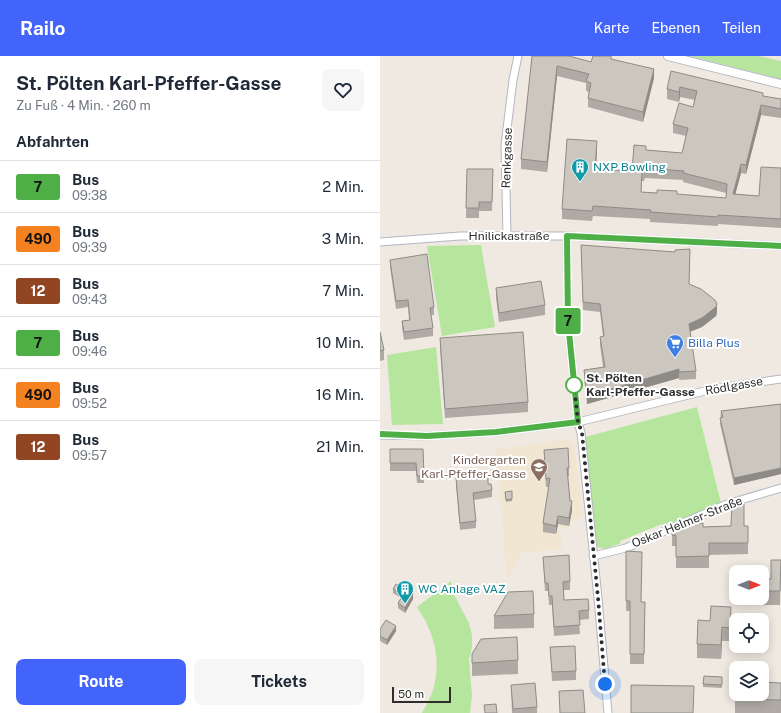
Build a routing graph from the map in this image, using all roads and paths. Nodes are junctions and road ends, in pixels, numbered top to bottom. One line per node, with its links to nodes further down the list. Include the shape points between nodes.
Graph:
1 (518, 56): 4 (street, Renkgasse, via 505,145)
2 (668, 56): 3 (street)
3 (781, 84)
4 (507, 236): 5 (street, Hnilickastraße); 6 (street, Hnilickastraße, via 460,236)
5 (567, 236): 7 (street, Hnilickastraße); 9 (street, via 568,322)
6 (380, 242)
7 (781, 246)
8 (781, 379): 9 (street, Rödlgasse, via 713,389)
9 (578, 422): 10 (street, Rödlgasse, via 496,432 427,436); 12 (street, via 582,433)
10 (380, 434)
11 (781, 488): 12 (street, Oskar Helmer-Straße, via 727,504 626,548)
12 (593, 556): 13 (street)
13 (608, 713)

